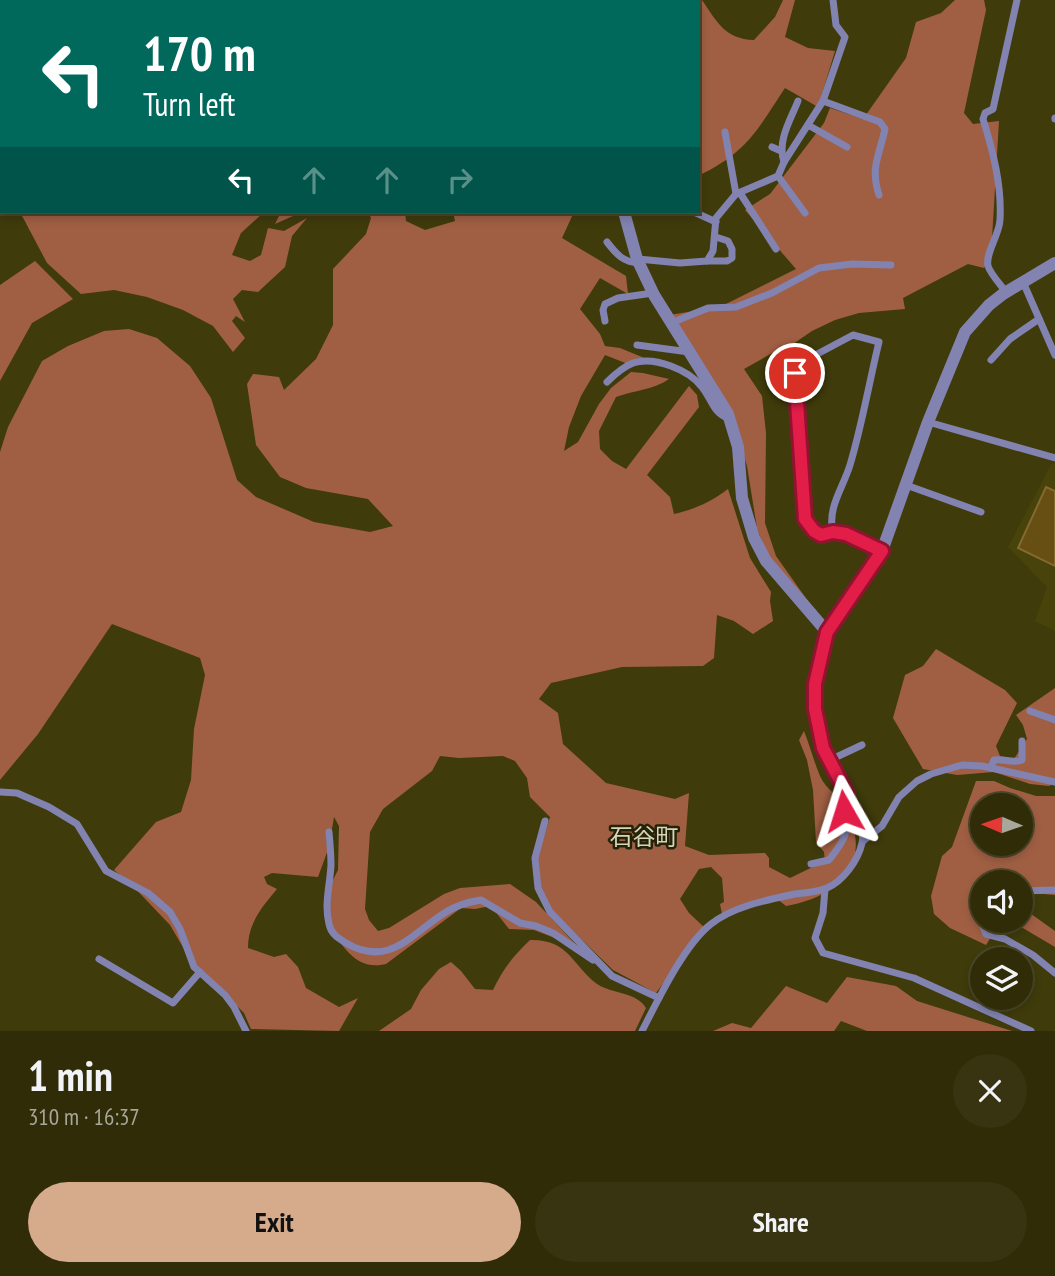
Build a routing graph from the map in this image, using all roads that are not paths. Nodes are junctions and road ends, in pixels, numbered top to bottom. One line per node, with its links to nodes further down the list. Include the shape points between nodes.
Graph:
1 (832, 0): 4 (street, via 836,25 845,37)
2 (1017, 0): 26 (street, via 993,109 983,119 998,177 1000,217 998,235 988,255 989,268)
3 (798, 101): 9 (street)
4 (823, 101): 5 (street); 13 (street, via 880,122 885,129 874,169)
5 (808, 125): 8 (street); 10 (street)
6 (725, 132): 12 (street)
7 (772, 147): 9 (street)
8 (847, 147)
9 (781, 151): 10 (street)
10 (784, 162): 11 (street)
11 (778, 176): 12 (street); 16 (street)
12 (738, 193): 17 (street); 20 (street)
13 (879, 195)
14 (626, 214): 21 (street)
15 (698, 214): 17 (street)
16 (805, 214)
17 (716, 222): 18 (street)
18 (716, 237): 22 (street); 22 (street, via 728,241 732,258)
19 (607, 242): 21 (street, via 626,262)
20 (776, 249)
21 (638, 261): 22 (street); 27 (street)
22 (707, 261)
23 (1055, 263): 25 (street)
24 (891, 265): 30 (street, via 819,268 736,307 708,308)
25 (1023, 282): 26 (street); 28 (street)
26 (1006, 292): 37 (street, via 964,332)
27 (653, 293): 29 (street, via 605,304); 30 (street)
28 (1039, 319): 33 (street); 34 (street, via 1010,339)
29 (605, 321)
30 (671, 323): 32 (street)
31 (637, 345): 32 (street)
32 (689, 352): 36 (street)
33 (1055, 355)
34 (991, 360)
35 (607, 382): 36 (street, via 633,363 666,365 687,373 718,414)
36 (730, 419): 43 (street, via 738,447 742,498 754,538 766,561)
37 (928, 422): 38 (street); 39 (street)
38 (1055, 458)
39 (905, 485): 40 (street); 42 (street)
40 (981, 512)
41 (833, 532): 41 (street, via 821,535 805,519 795,373 806,360 853,335 879,342 850,466 832,508); 42 (street)
42 (882, 551): 43 (street)
43 (827, 632): 48 (street, via 818,664 815,709)
44 (1030, 711): 45 (street)
45 (1055, 720)
46 (1022, 741): 49 (street, via 1022,760 994,760)
47 (862, 745): 48 (street)
48 (830, 760): 52 (street)
49 (991, 767): 50 (street); 55 (street, via 962,765 917,781 899,797 882,826)
50 (1055, 782)
51 (0, 792): 63 (street, via 17,793 77,824 106,871 148,893 170,912)
52 (847, 794): 55 (street); 56 (street, via 842,843 830,860)
53 (545, 821): 62 (street, via 535,858 538,888 550,912)
54 (329, 832): 62 (street, via 329,926 349,944 367,952 388,950 408,942 465,902 481,900 520,923 553,933)
55 (863, 841): 57 (street, via 846,873)
56 (811, 864)
57 (825, 889): 65 (street, via 753,904 709,925); 68 (street, via 815,938 823,953 914,978)
58 (1055, 890): 59 (street)
59 (1033, 891)
60 (986, 933): 64 (street, via 1033,955)
61 (99, 959): 63 (street, via 173,1003)
62 (593, 960): 65 (street, via 612,976)
63 (200, 972): 66 (street, via 225,995)
64 (1055, 973)
65 (659, 998): 67 (street)
66 (246, 1031)
67 (642, 1031)
68 (1031, 1031)

